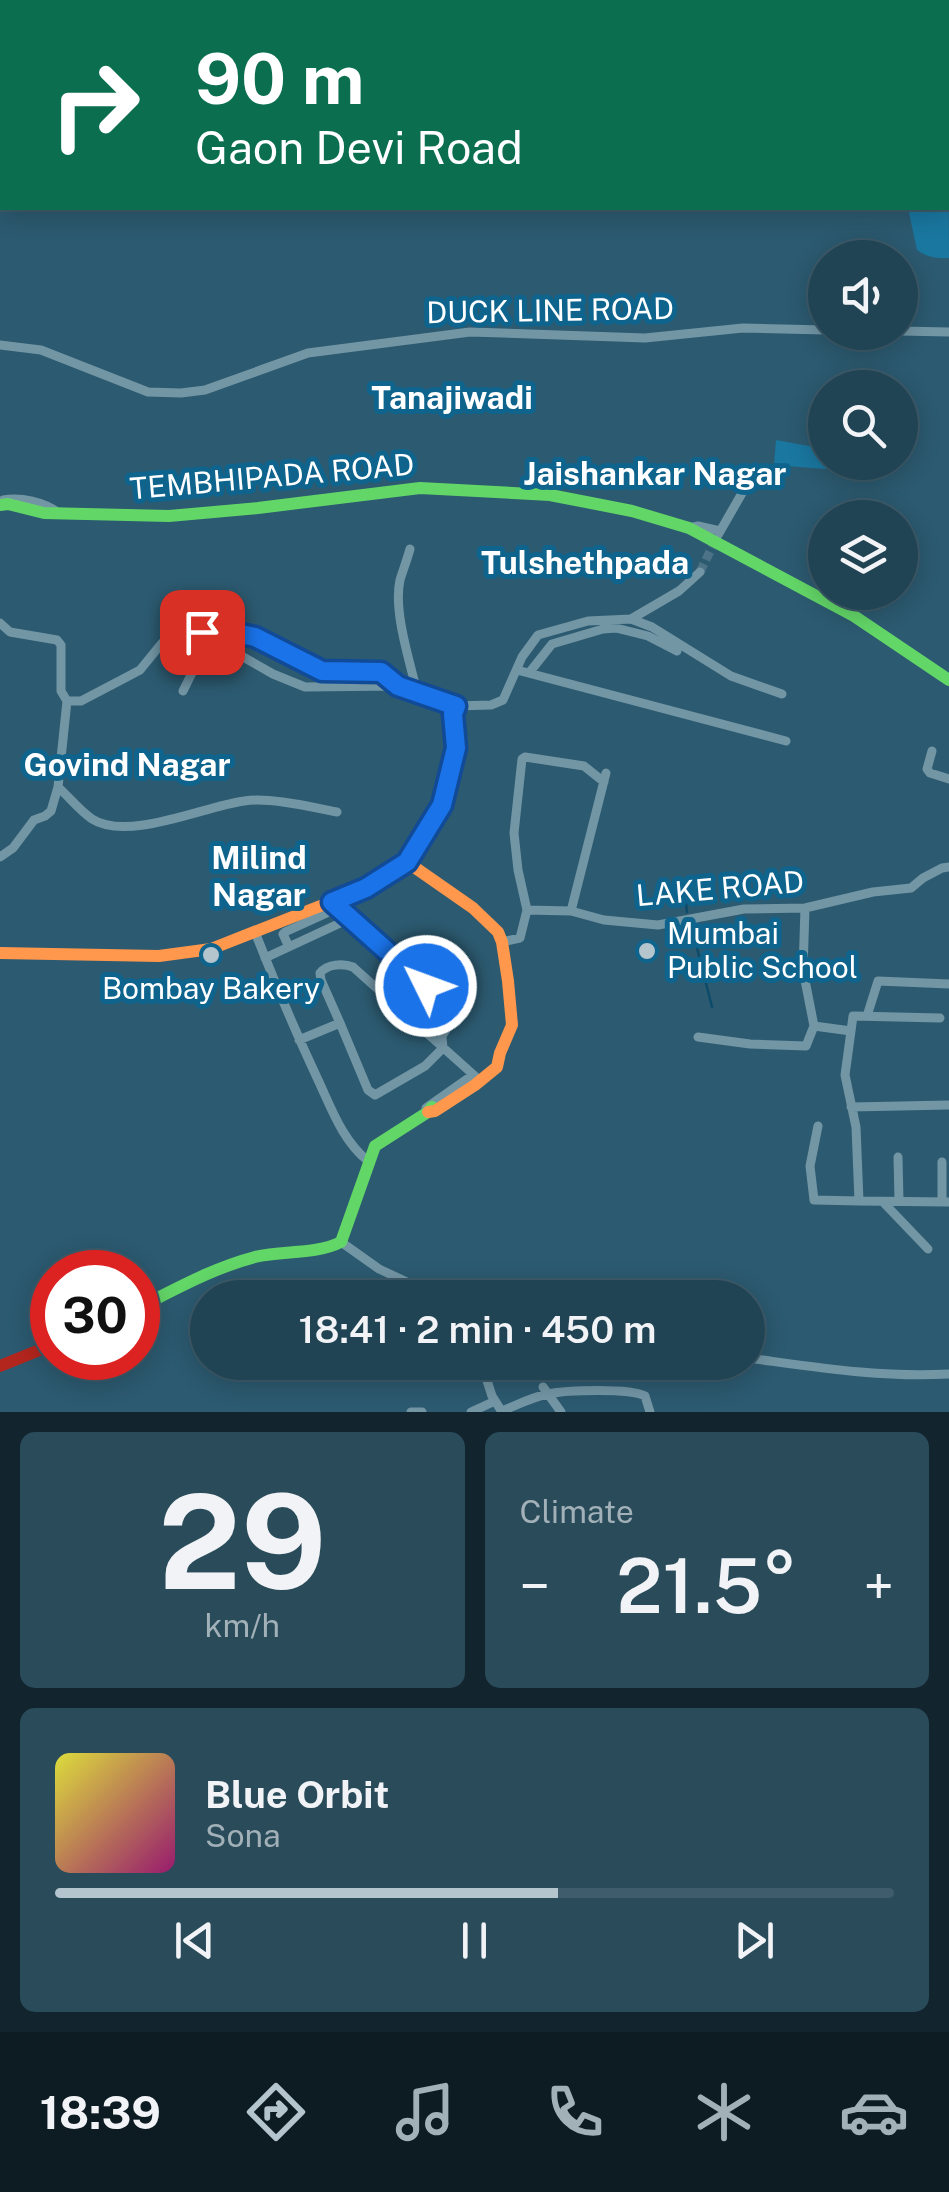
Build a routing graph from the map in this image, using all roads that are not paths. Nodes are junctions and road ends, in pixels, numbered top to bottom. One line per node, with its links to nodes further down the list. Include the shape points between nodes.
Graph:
1 (808, 330): 4 (street, DUCK LINE ROAD, via 645,338 470,332 308,354 181,394 148,392 41,350)
2 (918, 331): 3 (street)
3 (949, 332)
4 (0, 345)
5 (749, 481): 7 (street, via 719,533)
6 (3, 503): 7 (street, TEMBHIPADA ROAD, via 44,513 169,516 420,488 550,494)
7 (689, 528): 15 (street, TEMBHIPADA ROAD, via 854,616)
8 (410, 549): 18 (street, via 400,603)
9 (700, 572): 10 (street)
10 (631, 619): 13 (street, via 588,621 538,635); 19 (street, via 731,676)
11 (0, 623): 20 (street, via 10,632 58,640 60,691)
12 (677, 652): 14 (street, via 648,636 602,629 552,644)
13 (517, 670): 14 (street); 21 (street, via 503,700)
14 (529, 673): 22 (street)
15 (949, 680)
16 (398, 686): 17 (street, via 305,686 238,654 195,667); 18 (street); 20 (street, via 381,672 314,669 255,637 222,630 162,643 140,670 81,701)
17 (183, 691)
18 (417, 692): 21 (street)
19 (782, 694)
20 (67, 701): 25 (street)
21 (456, 706): 28 (street, via 456,748 442,805)
22 (786, 741)
23 (932, 751): 24 (street, via 930,774)
24 (949, 779)
25 (58, 787): 26 (street, via 93,819 126,828 245,800); 27 (street, via 50,811)
26 (336, 812)
27 (0, 857)
28 (407, 862): 31 (street); 37 (street, via 474,908)
29 (949, 866): 32 (street, LAKE ROAD, via 911,888)
30 (350, 902): 31 (street)
31 (336, 905): 35 (street); 36 (street); 38 (street, via 285,932)
32 (805, 908): 34 (street, LAKE ROAD, via 744,909 658,925); 45 (street, via 803,970)
33 (527, 910): 34 (street, LAKE ROAD); 34 (street, via 514,834 525,757 584,766 605,778); 37 (street, via 520,938)
34 (571, 911)
35 (351, 918): 38 (street); 49 (street, via 452,1009)
36 (255, 932): 39 (street, via 211,949 160,956); 40 (street)
37 (502, 942): 50 (street, via 512,1025 498,1067)
38 (290, 947): 40 (street)
39 (0, 952)
40 (265, 958): 48 (street)
41 (949, 984): 42 (street, via 878,981)
42 (866, 1016): 43 (street); 46 (street, via 853,1016)
43 (940, 1018)
44 (340, 1023): 48 (street); 49 (street, via 372,1094 425,1066); 49 (street, via 320,974 348,964)
45 (814, 1026): 46 (street); 47 (street, via 806,1046)
46 (851, 1031): 52 (street, via 845,1074)
47 (698, 1037)
48 (299, 1040): 56 (street, via 342,1131)
49 (443, 1048): 50 (street)
50 (476, 1079): 53 (street); 56 (street, via 375,1146)
51 (949, 1105): 52 (street)
52 (850, 1108): 59 (street)
53 (413, 1117)
54 (818, 1126): 59 (street, via 810,1166 814,1200)
55 (898, 1157): 58 (street)
56 (368, 1160): 62 (street)
57 (942, 1162): 61 (street)
58 (899, 1200): 60 (street); 61 (street)
59 (859, 1201): 60 (street)
60 (884, 1202): 63 (street)
61 (946, 1202)
62 (341, 1242): 64 (street); 65 (street, via 220,1267)
63 (928, 1249)
64 (403, 1280)
65 (160, 1297)
66 (30, 1354): 68 (street)
67 (765, 1360): 69 (street)
68 (0, 1366)
69 (949, 1374)
70 (488, 1380): 72 (street)
71 (545, 1390): 73 (street); 77 (street); 78 (street, via 638,1392)
72 (496, 1401): 73 (street); 76 (street)
73 (502, 1411)
74 (411, 1412): 75 (street)
75 (422, 1412)
76 (471, 1412)
77 (560, 1412)
78 (650, 1412)

